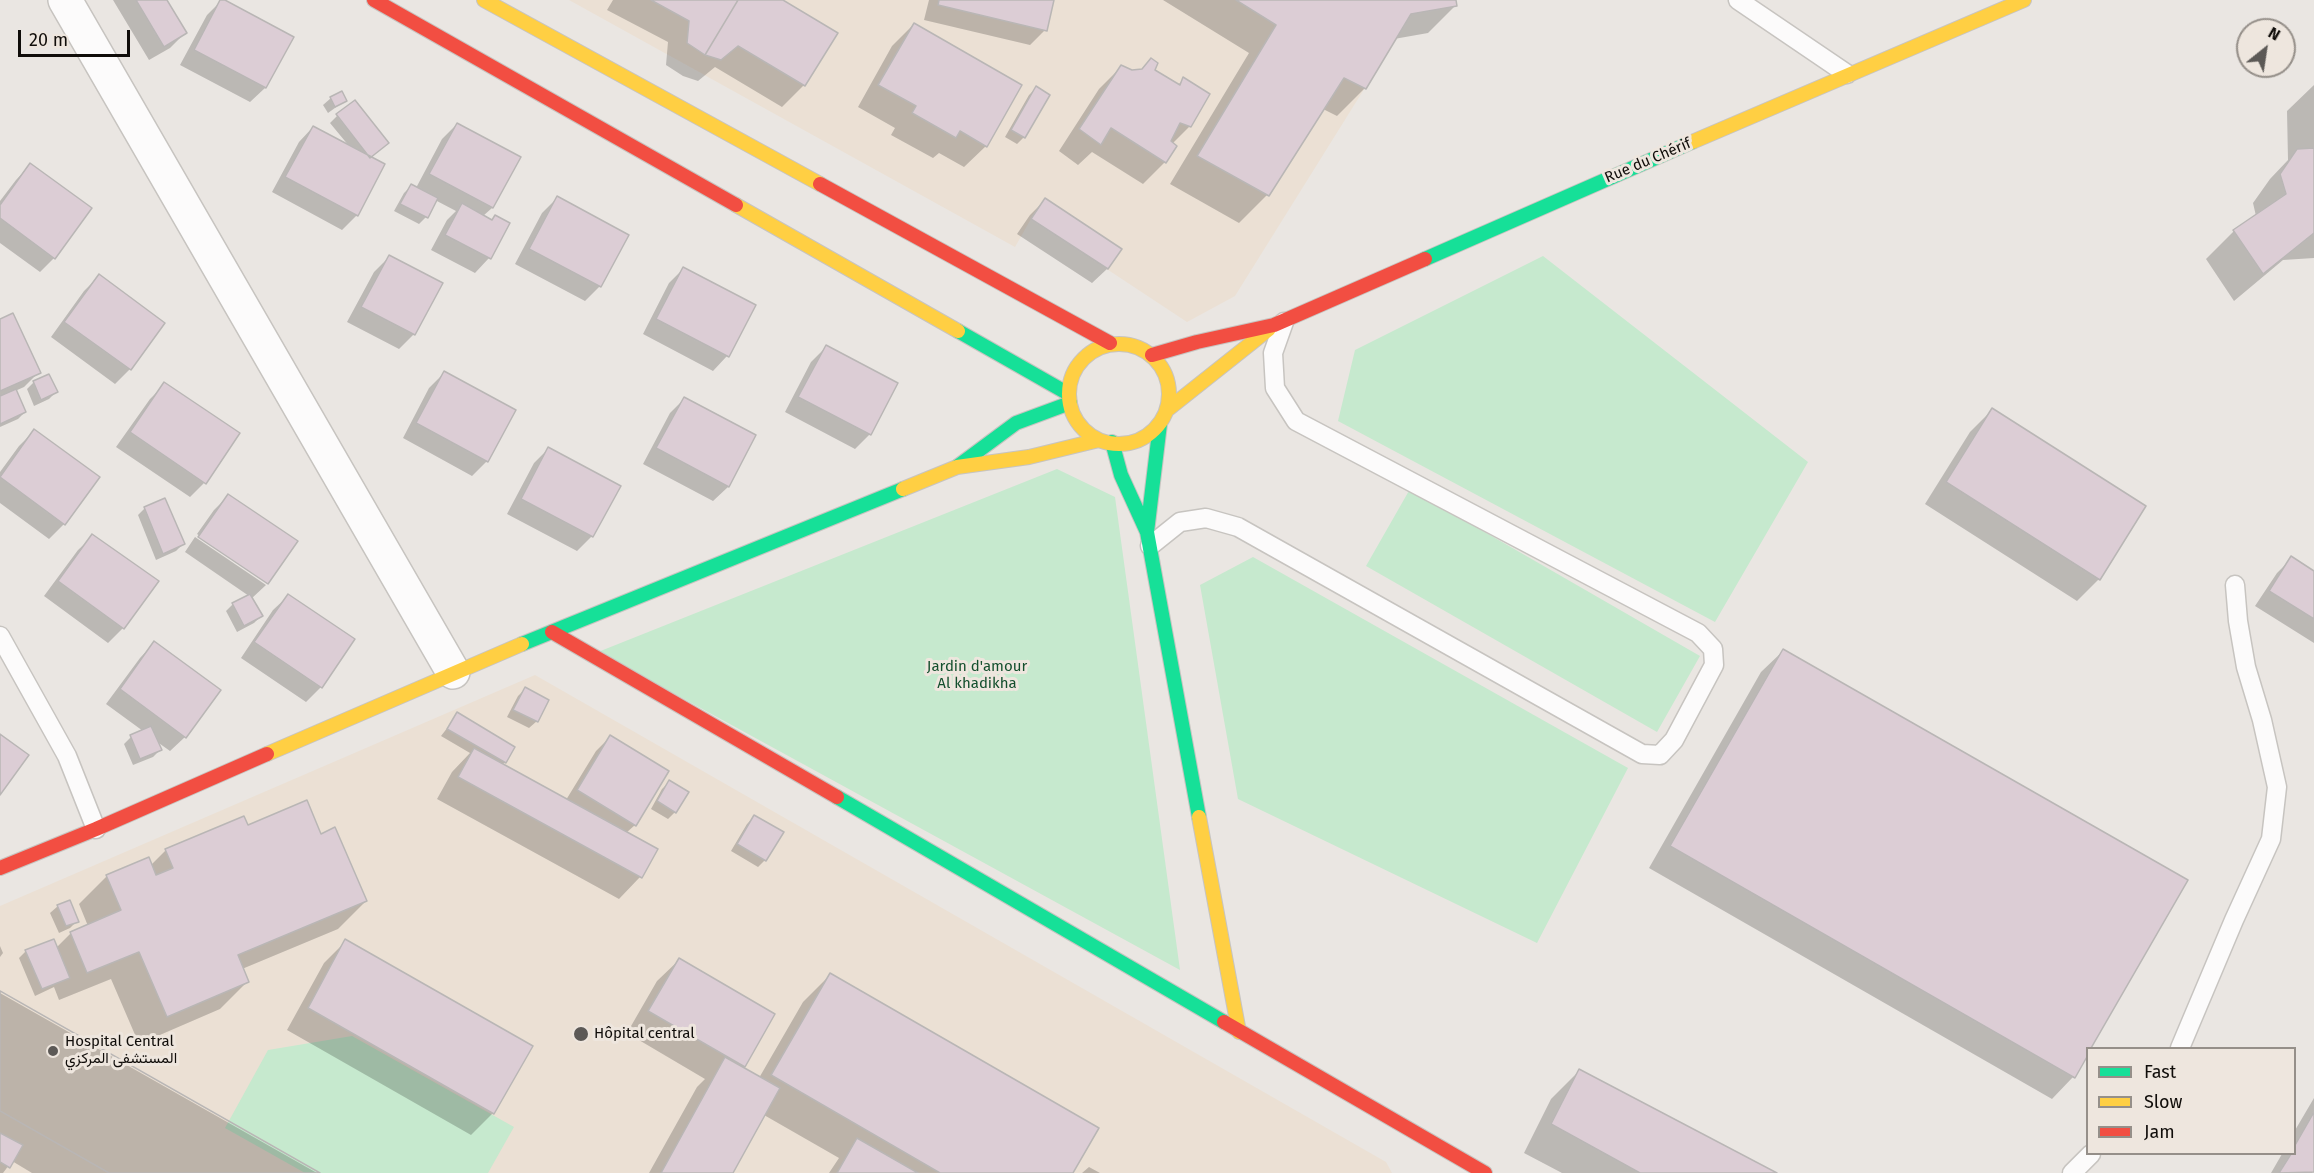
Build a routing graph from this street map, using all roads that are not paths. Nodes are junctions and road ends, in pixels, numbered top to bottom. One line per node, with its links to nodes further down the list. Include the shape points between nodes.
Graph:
1 (64, 0): 19 (street)
2 (374, 0): 10 (street)
3 (484, 0): 8 (street)
4 (1738, 0): 6 (lane)
5 (2024, 0): 6 (street, Rue du Chérif)
6 (1847, 74): 7 (street, Rue du Chérif)
7 (1280, 322): 9 (street, Rue du Chérif); 11 (street, Rue du Chérif); 15 (lane, via 1273,353 1275,388 1296,421 1698,633 1713,649 1714,665 1674,740 1660,755 1642,754 1238,527 1206,518 1180,522)
8 (1110, 343): 9 (street, via 1125,343); 10 (street, via 1080,360 1071,375)
9 (1152, 355): 11 (street, via 1168,381)
10 (1069, 398): 13 (street, via 1071,411 1081,427); 14 (street, via 1016,423)
11 (1167, 410): 12 (street)
12 (1160, 424): 13 (street, via 1136,441 1122,445); 15 (street)
13 (1106, 441): 14 (street); 15 (street)
14 (957, 467): 17 (street)
15 (1149, 539): 22 (street)
16 (2235, 585): 23 (lane, via 2246,667 2277,787 2271,839)
17 (552, 632): 19 (street); 22 (street)
18 (0, 636): 20 (lane, via 67,756)
19 (453, 672): 20 (street)
20 (96, 829): 21 (street)
21 (0, 868)
22 (1239, 1032): 25 (street)
23 (2180, 1047)
24 (2090, 1155): 26 (lane)
25 (1485, 1173)
26 (2072, 1173)

